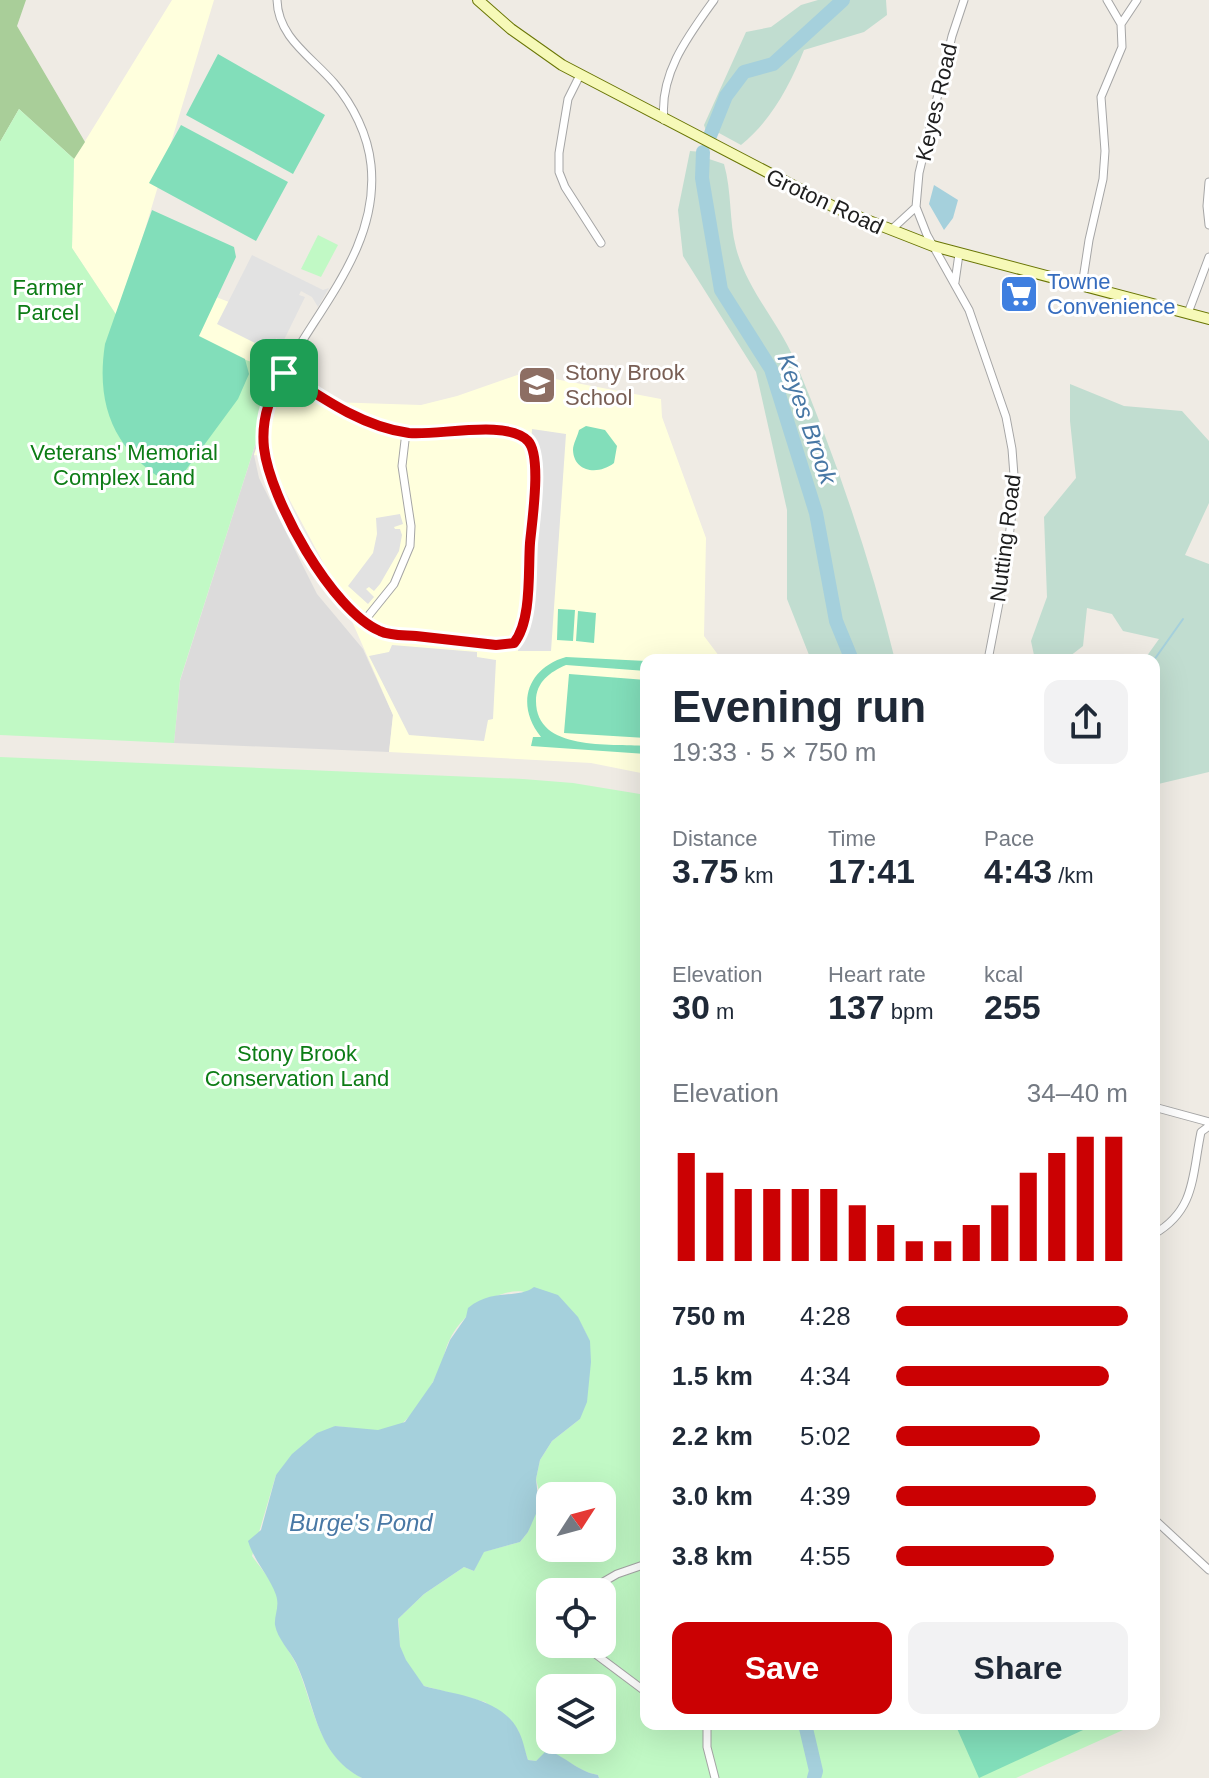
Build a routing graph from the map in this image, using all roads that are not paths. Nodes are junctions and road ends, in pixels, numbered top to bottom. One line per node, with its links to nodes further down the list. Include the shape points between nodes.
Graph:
1 (277, 0): 22 (street, via 291,39 351,105 368,150 372,195 353,259)
2 (478, 0): 8 (main road, Groton Road, via 532,45)
3 (714, 0): 9 (street, via 666,80)
4 (964, 0): 11 (street, Keyes Road, via 919,173)
5 (1107, 0): 7 (street)
6 (1137, 0): 7 (street)
7 (1121, 24): 19 (street, via 1122,47 1101,97 1103,179)
8 (580, 75): 9 (main road, Groton Road); 14 (street, via 568,99 559,172)
9 (664, 120): 13 (main road, Groton Road)
10 (1209, 182): 12 (street)
11 (916, 207): 13 (street); 15 (street, Keyes Road)
12 (1209, 225)
13 (889, 231): 15 (main road, Groton Road)
14 (601, 243)
15 (933, 246): 16 (main road, Groton Road); 18 (street, Nutting Road)
16 (959, 254): 18 (street); 19 (main road, Groton Road)
17 (1209, 257): 20 (street)
18 (955, 282): 25 (street, Nutting Road, via 1006,417 1012,449 1015,489)
19 (1082, 286): 20 (main road, Groton Road)
20 (1188, 313): 21 (main road, Groton Road)
21 (1209, 319)
22 (284, 373): 23 (street, via 385,429); 24 (street, via 271,392 264,422 274,486 317,572)
23 (406, 432): 24 (street, via 402,466 410,546 394,584); 24 (street, via 513,432 528,441 534,453 534,480 522,633 514,643 496,645 383,633)
24 (365, 620)
25 (989, 654)
26 (1160, 1109): 27 (street)
27 (1209, 1124): 28 (street, via 1201,1132 1184,1208)
28 (1160, 1231)
29 (1160, 1525): 31 (street)
30 (640, 1566): 32 (street)
31 (1209, 1570)
32 (610, 1578)
33 (601, 1658): 34 (street)
34 (640, 1688)
35 (707, 1730): 36 (street)
36 (715, 1778)

